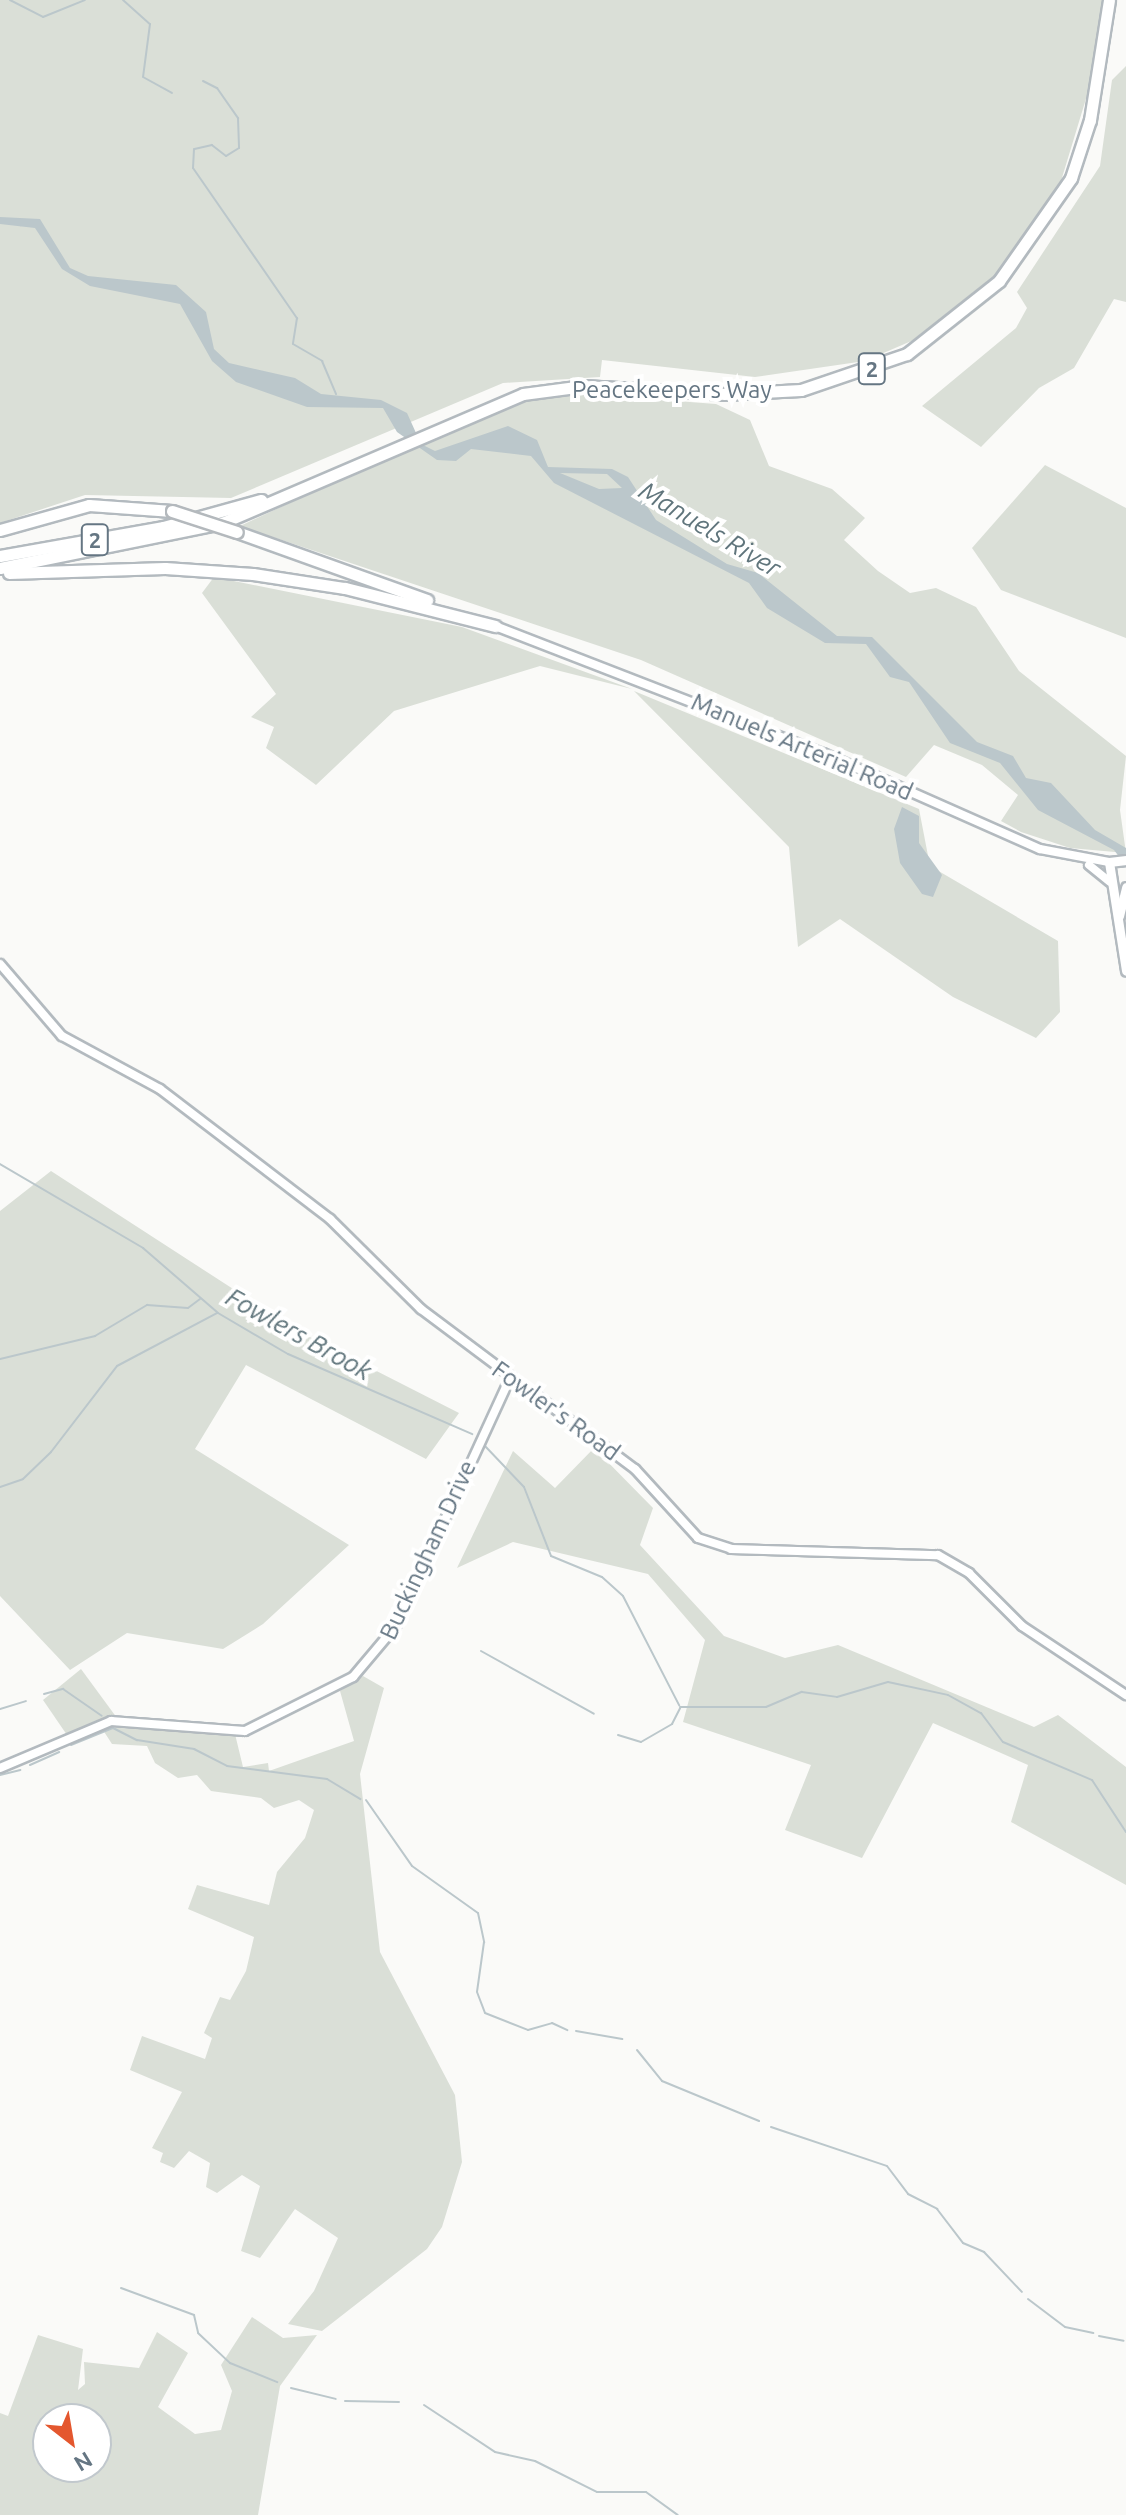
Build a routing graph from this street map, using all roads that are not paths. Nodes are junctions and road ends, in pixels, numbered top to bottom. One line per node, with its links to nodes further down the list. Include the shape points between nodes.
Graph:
1 (1109, 0): 2 (highway, Peacekeepers Way / 2, via 1090,120 1071,178 999,281 907,354 801,390 724,394 583,386 523,394)
2 (312, 483): 4 (highway, Peacekeepers Way / 2, via 163,527); 5 (highway, Peacekeepers Way / 2, via 193,532)
3 (0, 530): 6 (highway, bridge, via 89,505 172,511)
4 (0, 556)
5 (0, 571): 6 (highway, via 165,568 253,574 360,591)
6 (495, 626): 7 (street, Manuels Arterial Road, via 810,748)
7 (1065, 856): 8 (street, Manuels Arterial Road); 9 (street, via 1100,869)
8 (1118, 861): 9 (main road)
9 (1110, 882): 11 (main road)
10 (1126, 887): 11 (main road)
11 (1117, 928): 13 (main road)
12 (0, 964): 14 (street, Fowler's Road, via 62,1036 160,1089 330,1219 421,1309)
13 (1126, 971)
14 (509, 1380): 15 (street, Fowler's Road, via 607,1445 705,1542 852,1556 938,1555 969,1573 1017,1622); 16 (street, Buckingham Drive, via 396,1626 353,1677 245,1731 111,1721)
15 (1126, 1695)
16 (0, 1768)

